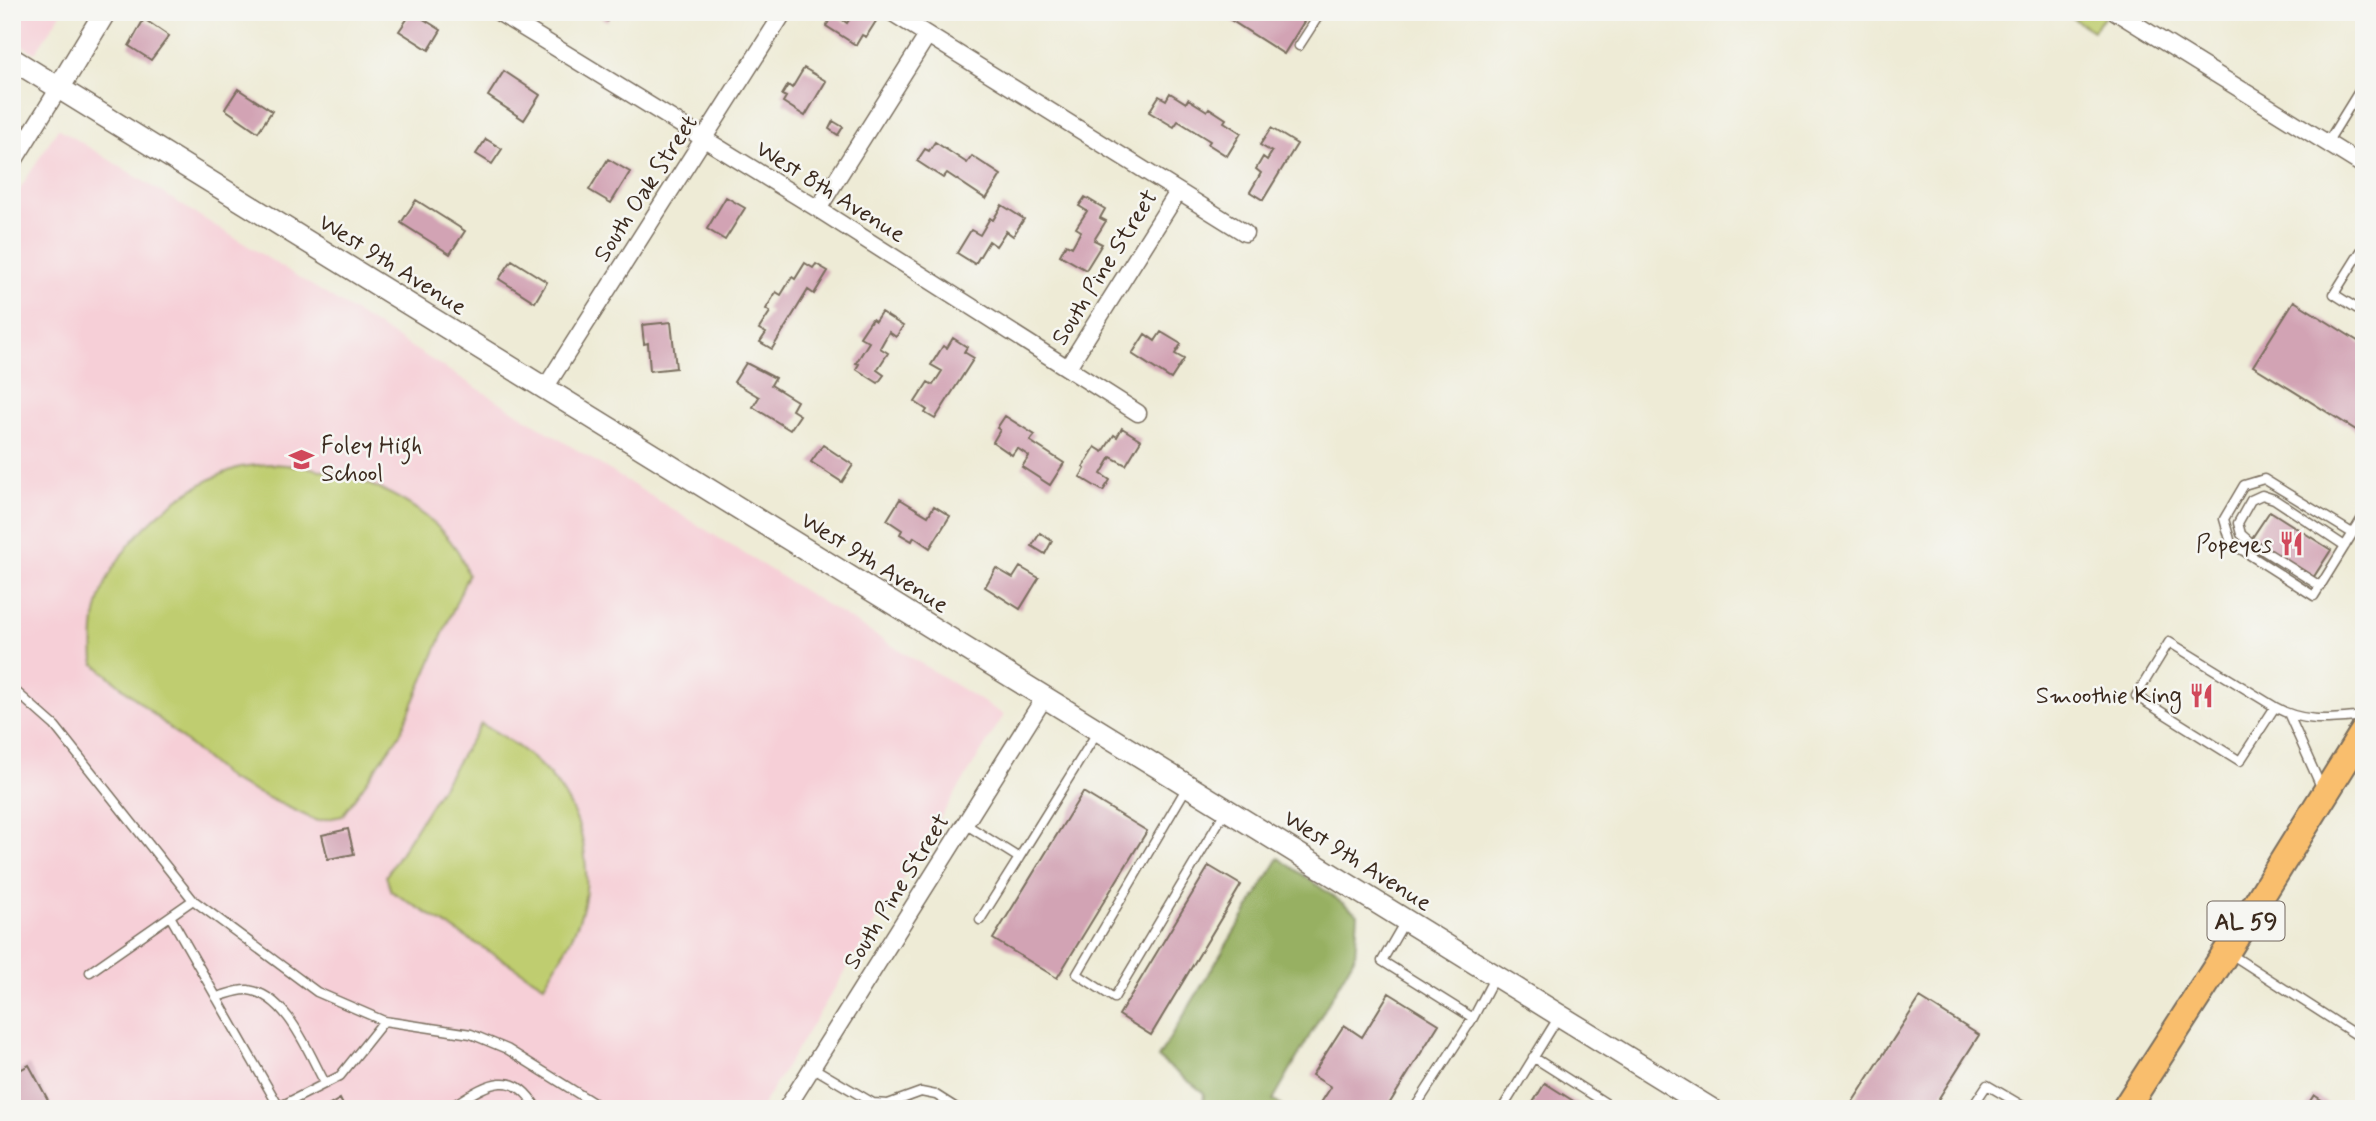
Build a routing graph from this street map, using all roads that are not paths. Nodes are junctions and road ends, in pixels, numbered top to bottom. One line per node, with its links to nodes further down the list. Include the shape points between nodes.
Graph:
1 (106, 12): 11 (street)
2 (498, 12): 12 (street, West 8th Avenue)
3 (784, 12): 12 (street, South Oak Street)
4 (891, 12): 7 (street)
5 (1321, 12): 8 (lane)
6 (2116, 12): 13 (street)
7 (927, 36): 16 (street); 17 (street)
8 (1299, 46)
9 (12, 59): 11 (street, West 9th Avenue)
10 (2364, 83): 13 (lane)
11 (59, 88): 14 (street); 22 (street, West 9th Avenue)
12 (704, 139): 17 (street, West 8th Avenue); 22 (street, South Oak Street)
13 (2327, 143): 15 (street)
14 (12, 164)
15 (2364, 166)
16 (1178, 192): 18 (street); 21 (street, South Pine Street)
17 (818, 209): 21 (street, West 8th Avenue)
18 (1245, 233)
19 (2364, 246): 20 (lane, via 2334,294)
20 (2364, 313)
21 (1068, 367): 23 (street, West 8th Avenue)
22 (545, 388): 29 (street, West 9th Avenue)
23 (1138, 413)
24 (2364, 515): 25 (lane)
25 (2352, 533): 26 (lane); 27 (lane, via 2264,480 2244,485 2224,519 2231,543 2314,596)
26 (2345, 546): 27 (lane); 27 (lane, via 2274,499 2262,495 2251,500 2238,523 2241,534)
27 (2320, 586)
28 (12, 688): 40 (lane, via 55,726)
29 (1044, 698): 33 (street, West 9th Avenue); 38 (street, South Pine Street)
30 (2275, 707): 30 (lane, via 2169,642 2136,696 2240,761); 31 (lane)
31 (2288, 715): 32 (lane, via 2308,720); 36 (lane)
32 (2364, 716)
33 (1098, 731): 35 (street, West 9th Avenue); 39 (lane)
34 (2364, 731): 36 (main road, AL 59)
35 (1187, 787): 37 (street, West 9th Avenue); 37 (lane, via 1077,974 1114,998)
36 (2324, 794): 44 (main road, AL 59)
37 (1226, 810): 43 (street, West 9th Avenue)
38 (965, 824): 39 (lane); 53 (street, South Pine Street)
39 (1019, 858): 42 (lane)
40 (193, 900): 41 (lane); 50 (lane, via 317,992)
41 (170, 916): 45 (lane); 47 (lane)
42 (980, 920)
43 (1406, 920): 46 (street, West 9th Avenue); 49 (lane, via 1382,961)
44 (2227, 951): 51 (lane); 66 (main road, AL 59)
45 (90, 972)
46 (1495, 976): 48 (street, West 9th Avenue); 49 (lane)
47 (216, 997): 54 (lane, via 246,990 266,995 286,1014); 54 (lane, via 279,1107)
48 (1560, 1015): 52 (lane); 63 (street, West 9th Avenue)
49 (1473, 1018): 60 (lane)
50 (384, 1021): 54 (lane, via 340,1076); 58 (lane, via 471,1034 507,1049)
51 (2364, 1040)
52 (1533, 1057): 61 (lane); 62 (lane)
53 (812, 1068): 55 (lane, via 873,1102 888,1104 921,1092 936,1095); 59 (street, South Pine Street)
54 (325, 1083)
55 (952, 1107)
56 (447, 1109): 57 (lane, via 503,1082 530,1096)
57 (537, 1109)
58 (603, 1109)
59 (786, 1109)
60 (1414, 1109)
61 (1502, 1109)
62 (1615, 1109)
63 (1711, 1109)
64 (1971, 1109): 65 (lane, via 1987,1086)
65 (2028, 1109)
66 (2124, 1109)

